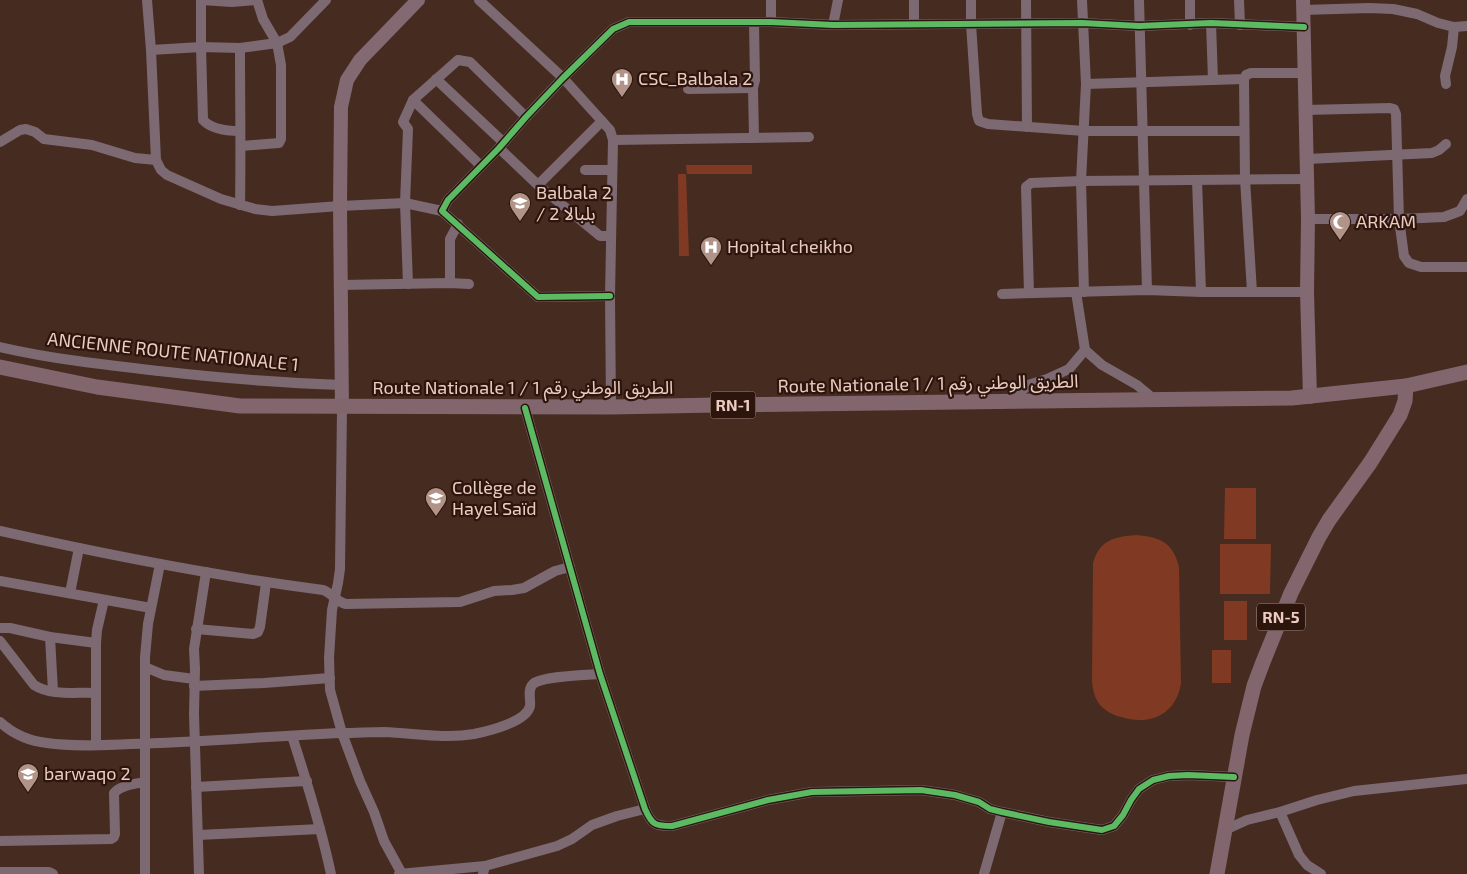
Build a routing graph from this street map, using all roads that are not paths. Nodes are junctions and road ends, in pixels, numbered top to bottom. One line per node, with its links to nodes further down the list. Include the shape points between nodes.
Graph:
1 (147, 0): 35 (street)
2 (201, 0): 3 (street); 33 (street)
3 (256, 0): 32 (street)
4 (326, 0): 32 (street, via 290,37)
5 (418, 0): 77 (main road, via 360,60 347,80 341,106)
6 (479, 0): 37 (street)
7 (771, 0): 18 (street)
8 (838, 0): 21 (street)
9 (914, 0): 22 (street)
10 (971, 0): 23 (street)
11 (1026, 0): 20 (street)
12 (1082, 0): 24 (street)
13 (1139, 0): 28 (street)
14 (1190, 0): 26 (street)
15 (1239, 0): 27 (street)
16 (1369, 4): 17 (street); 31 (street, via 1417,14)
17 (1303, 5): 30 (main road)
18 (771, 22): 19 (street); 21 (street)
19 (754, 23): 37 (street, via 629,22 613,28); 44 (street)
20 (1026, 23): 23 (street); 24 (street); 50 (street)
21 (833, 24): 22 (street)
22 (914, 24): 23 (street)
23 (971, 24): 50 (street, via 979,121)
24 (1082, 24): 28 (street); 42 (street)
25 (1211, 24): 26 (street); 27 (street); 40 (street)
26 (1190, 25): 28 (street)
27 (1240, 25): 30 (street)
28 (1139, 26): 41 (street)
29 (1467, 26): 31 (street)
30 (1304, 27): 36 (main road)
31 (1454, 27): 43 (street)
32 (277, 43): 34 (street); 61 (street, via 281,65 281,139 279,143)
33 (200, 47): 34 (street); 35 (street); 52 (street, via 203,120 210,126)
34 (240, 48): 52 (street)
35 (151, 50): 64 (street)
36 (1305, 73): 39 (street, via 1251,73); 47 (main road)
37 (563, 78): 48 (street); 49 (street)
38 (436, 79): 46 (street); 48 (street, via 458,60 470,62); 60 (street)
39 (1244, 79): 40 (street); 54 (street)
40 (1213, 80): 41 (street)
41 (1141, 82): 42 (street); 51 (street)
42 (1086, 84): 53 (street)
43 (1446, 84)
44 (753, 88): 45 (street); 56 (street)
45 (688, 89)
46 (414, 100): 65 (street); 75 (street, via 403,122 408,129)
47 (1305, 110): 62 (street, via 1390,108 1396,114); 63 (main road)
48 (526, 117): 60 (street)
49 (602, 121): 57 (street, via 610,130); 73 (street)
50 (1027, 127): 53 (street)
51 (1143, 130): 53 (street); 54 (street); 72 (street)
52 (240, 131): 61 (street)
53 (1084, 131): 71 (street)
54 (1244, 131): 68 (street)
55 (809, 137): 56 (street)
56 (754, 138): 57 (street)
57 (612, 140): 67 (street)
58 (0, 142): 64 (street, via 26,129 44,139 92,145 135,158)
59 (1446, 144): 62 (street, via 1432,153)
60 (501, 145): 65 (street); 73 (street)
61 (241, 146): 76 (street)
62 (1396, 155): 63 (street); 80 (street)
63 (1307, 159): 69 (main road)
64 (156, 160): 76 (street, via 167,175)
65 (481, 166): 78 (street, via 448,200)
66 (585, 170): 67 (street)
67 (612, 170): 82 (street)
68 (1245, 179): 69 (street); 70 (street); 91 (street)
69 (1307, 179): 79 (main road)
70 (1197, 180): 72 (street); 90 (street)
71 (1081, 181): 72 (street); 89 (street); 93 (street, via 1031,183 1026,187)
72 (1144, 181): 88 (street)
73 (538, 185): 82 (street, via 600,236)
74 (1467, 199): 80 (street, via 1460,211 1444,216)
75 (405, 203): 77 (street); 78 (street); 85 (street)
76 (240, 205): 77 (street, via 272,211)
77 (340, 206): 87 (main road)
78 (442, 211): 81 (street)
79 (1308, 219): 80 (street); 92 (main road)
80 (1399, 219): 83 (street, via 1404,256 1409,263 1421,267)
81 (458, 224): 84 (street, via 450,239); 95 (street, via 538,298)
82 (611, 236): 95 (street)
83 (1467, 267)
84 (450, 283): 85 (street); 86 (street)
85 (408, 284): 87 (street)
86 (469, 284)
87 (341, 285): 100 (main road)
88 (1146, 290): 89 (street); 90 (street)
89 (1080, 292): 93 (street); 97 (street)
90 (1201, 292): 91 (street)
91 (1252, 292): 92 (street)
92 (1307, 292): 102 (main road)
93 (1029, 293): 94 (street)
94 (1002, 294)
95 (610, 296): 107 (street)
96 (0, 346): 100 (street, ANCIENNE ROUTE NATIONALE 1, via 127,368)
97 (1085, 350): 103 (street); 104 (street, via 1069,369 1028,385)
98 (0, 367): 105 (main road, Route Nationale 1 / الطريق الوطني رقم 1 / RN-1, via 97,387 240,406)
99 (1467, 372): 101 (main road, Route Nationale 1 / الطريق الوطني رقم 1 / RN-1)
100 (342, 385): 105 (main road)
101 (1406, 386): 102 (main road, Route Nationale 1 / الطريق الوطني رقم 1 / RN-1); 136 (main road, RN-5, via 1400,416 1329,520 1291,593 1254,686)
102 (1310, 397): 103 (main road, Route Nationale 1 / الطريق الوطني رقم 1 / RN-1)
103 (1155, 400): 104 (main road, Route Nationale 1 / الطريق الوطني رقم 1 / RN-1)
104 (1011, 401): 107 (main road, Route Nationale 1 / الطريق الوطني رقم 1 / RN-1)
105 (342, 408): 106 (main road, Route Nationale 1 / الطريق الوطني رقم 1 / RN-1); 116 (street, via 340,569)
106 (525, 408): 107 (main road, Route Nationale 1 / الطريق الوطني رقم 1 / RN-1); 111 (street)
107 (611, 408)
108 (0, 531): 109 (street)
109 (79, 548): 110 (street); 115 (street)
110 (160, 564): 112 (street); 118 (street)
111 (570, 567): 116 (street, via 555,571 524,588 494,591 460,602 346,604); 125 (street)
112 (206, 572): 114 (street); 120 (street)
113 (0, 581): 115 (street)
114 (266, 583): 116 (street, via 323,590); 120 (street, via 258,632)
115 (70, 593): 117 (street)
116 (334, 597): 126 (street)
117 (104, 600): 118 (street); 123 (street)
118 (151, 608): 124 (street)
119 (0, 628): 121 (street)
120 (196, 628): 127 (street)
121 (50, 637): 123 (street); 128 (street)
122 (0, 641): 128 (street, via 34,685)
123 (96, 643): 129 (street)
124 (145, 667): 127 (street); 134 (street)
125 (600, 674): 131 (street, via 552,678 533,684 530,705 523,716 474,734); 141 (street)
126 (330, 678): 127 (street, via 264,683); 131 (street, via 330,690)
127 (194, 682): 133 (street)
128 (53, 691): 129 (street)
129 (95, 692): 135 (street)
130 (0, 722): 135 (street, via 14,733 37,742)
131 (342, 733): 132 (street); 154 (street, via 384,841)
132 (292, 736): 133 (street); 139 (street)
133 (194, 741): 134 (street); 140 (street)
134 (144, 744): 135 (street); 138 (street)
135 (96, 745)
136 (1234, 777): 142 (street, via 1188,775 1153,780 1138,789 1114,826 1102,830); 145 (main road, RN-5)
137 (1467, 779): 143 (street, via 1354,791)
138 (145, 782): 147 (street, via 114,793 115,834 111,839); 151 (street)
139 (307, 782): 140 (street); 144 (street)
140 (196, 787): 146 (street)
141 (645, 809): 142 (street, via 650,820 659,826 672,826 768,800 812,792 921,790 955,794); 148 (street, via 592,825 557,846)
142 (1002, 812): 155 (street)
143 (1280, 812): 145 (street, via 1247,820); 157 (street, via 1299,855)
144 (320, 829): 146 (street); 153 (street)
145 (1225, 830): 156 (main road, RN-5)
146 (198, 835): 152 (street)
147 (0, 841)
148 (484, 870): 154 (street)
149 (0, 872): 150 (street)
150 (53, 874)
151 (145, 874)
152 (200, 874)
153 (331, 874)
154 (401, 874)
155 (984, 874)
156 (1217, 874)
157 (1321, 874)

